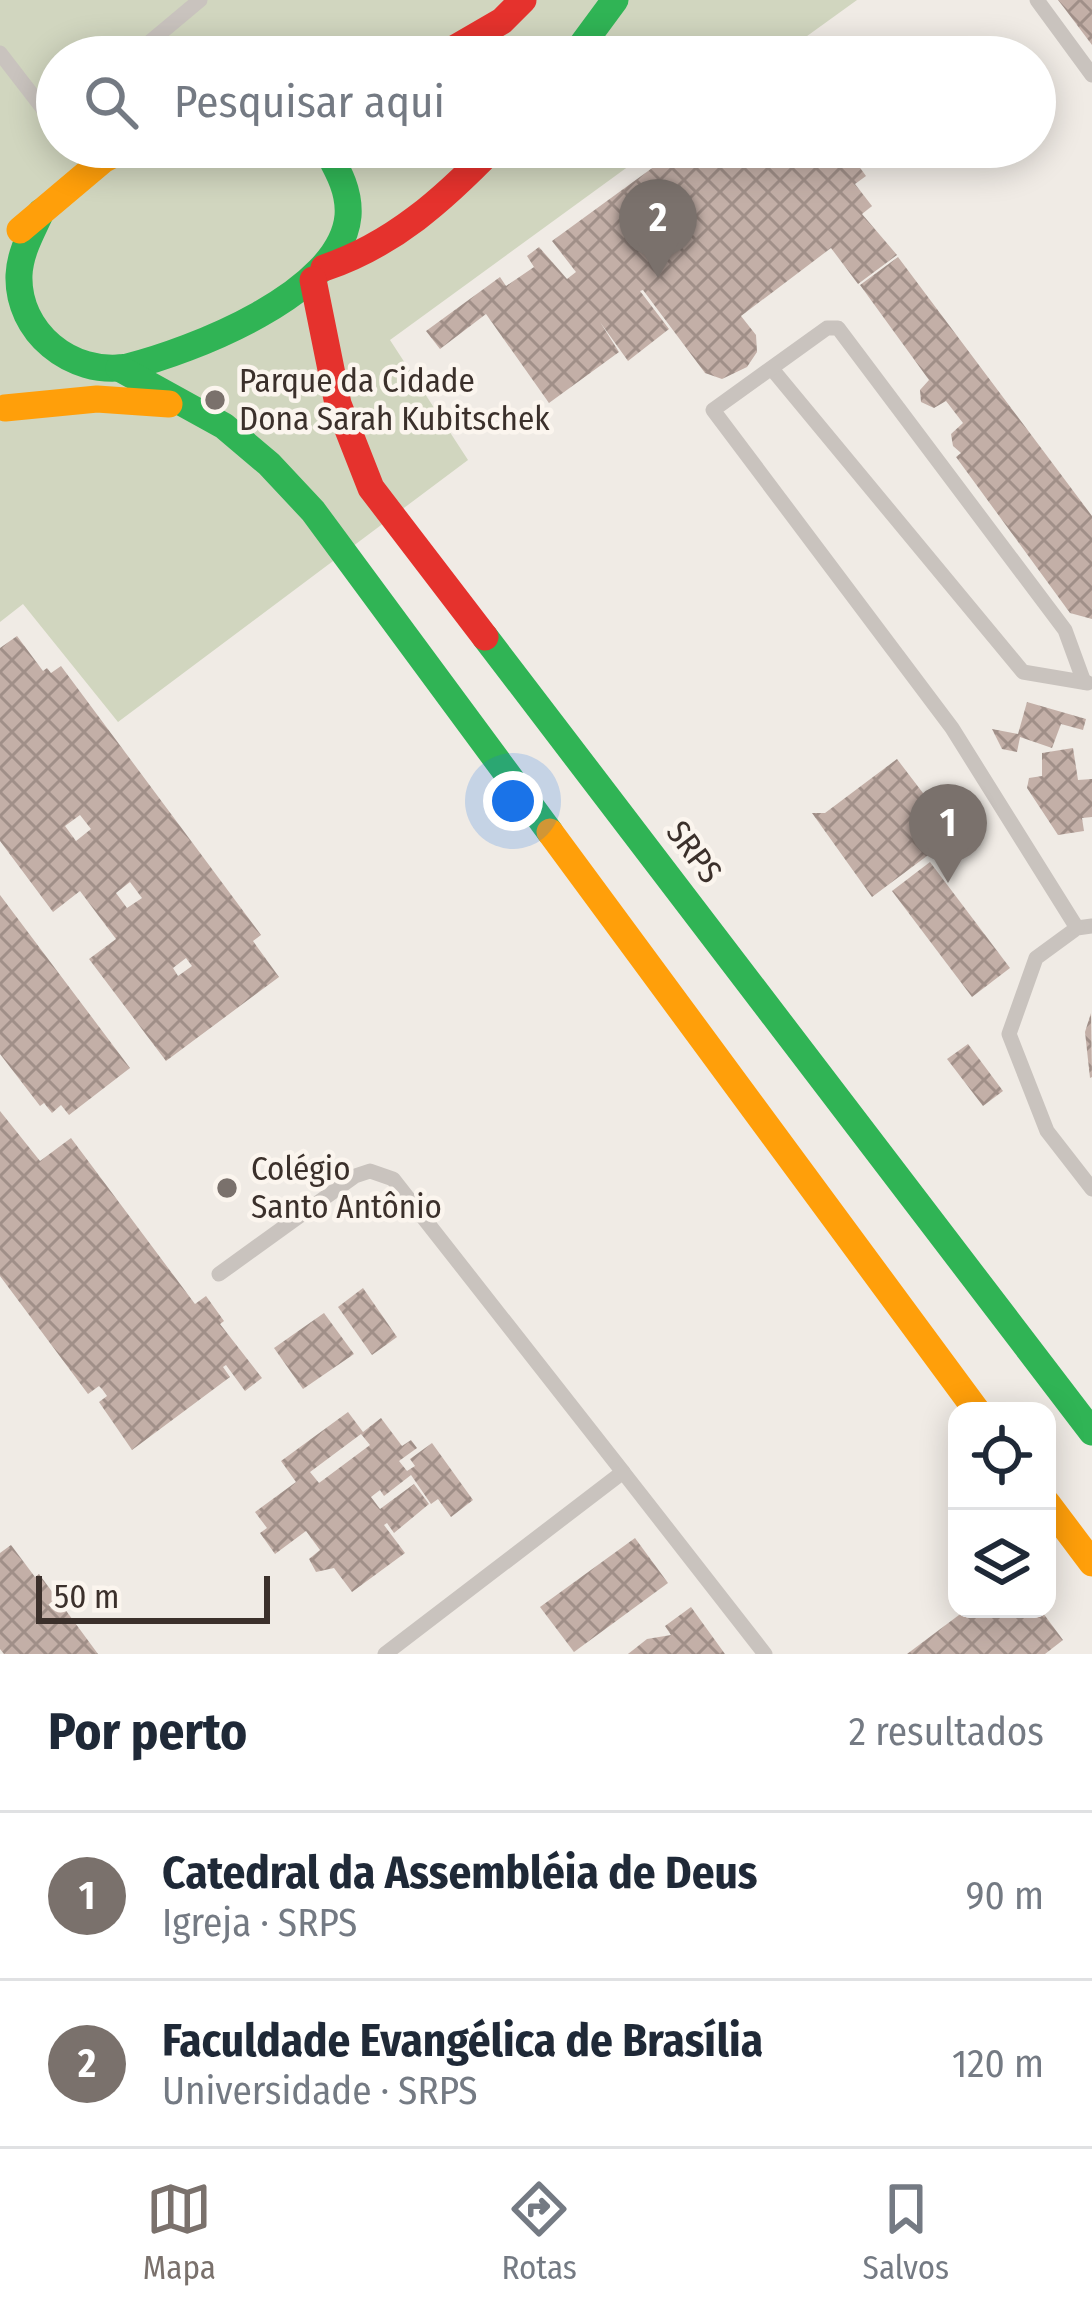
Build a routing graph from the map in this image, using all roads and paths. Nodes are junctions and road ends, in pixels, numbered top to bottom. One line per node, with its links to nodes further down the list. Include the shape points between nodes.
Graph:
1 (200, 0): 5 (lane)
2 (523, 0): 6 (main road)
3 (615, 0): 7 (main road)
4 (1037, 0): 9 (lane)
5 (157, 36)
6 (476, 36)
7 (588, 36)
8 (0, 53): 10 (lane)
9 (1092, 75)
10 (36, 99)
11 (93, 168): 14 (main road)
12 (340, 168): 17 (main road, via 348,200 343,236)
13 (472, 168): 15 (main road)
14 (41, 212): 16 (main road); 19 (main road, via 19,273 33,329 80,365)
15 (417, 219): 17 (main road); 18 (main road, via 351,300)
16 (0, 246)
17 (319, 274): 18 (main road, SRPS); 19 (main road, via 272,310)
18 (328, 352): 28 (main road, SRPS, via 345,431 371,488)
19 (114, 369): 21 (main road); 22 (main road)
20 (772, 369): 23 (lane, via 1024,673); 23 (lane, via 838,328 1065,630); 24 (lane, via 713,410 952,728)
21 (188, 406): 22 (main road, via 97,398); 27 (main road, via 224,426 313,511)
22 (3, 409)
23 (1088, 683)
24 (1084, 927): 25 (lane, via 1036,958 1010,1034 1047,1131)
25 (1092, 1189)
26 (219, 1274): 29 (lane, via 355,1176 370,1171 393,1179)
27 (970, 1402)
28 (1092, 1432)
29 (623, 1472): 32 (lane); 33 (lane)
30 (1052, 1510): 31 (main road)
31 (1092, 1563)
32 (385, 1654)
33 (765, 1654)

